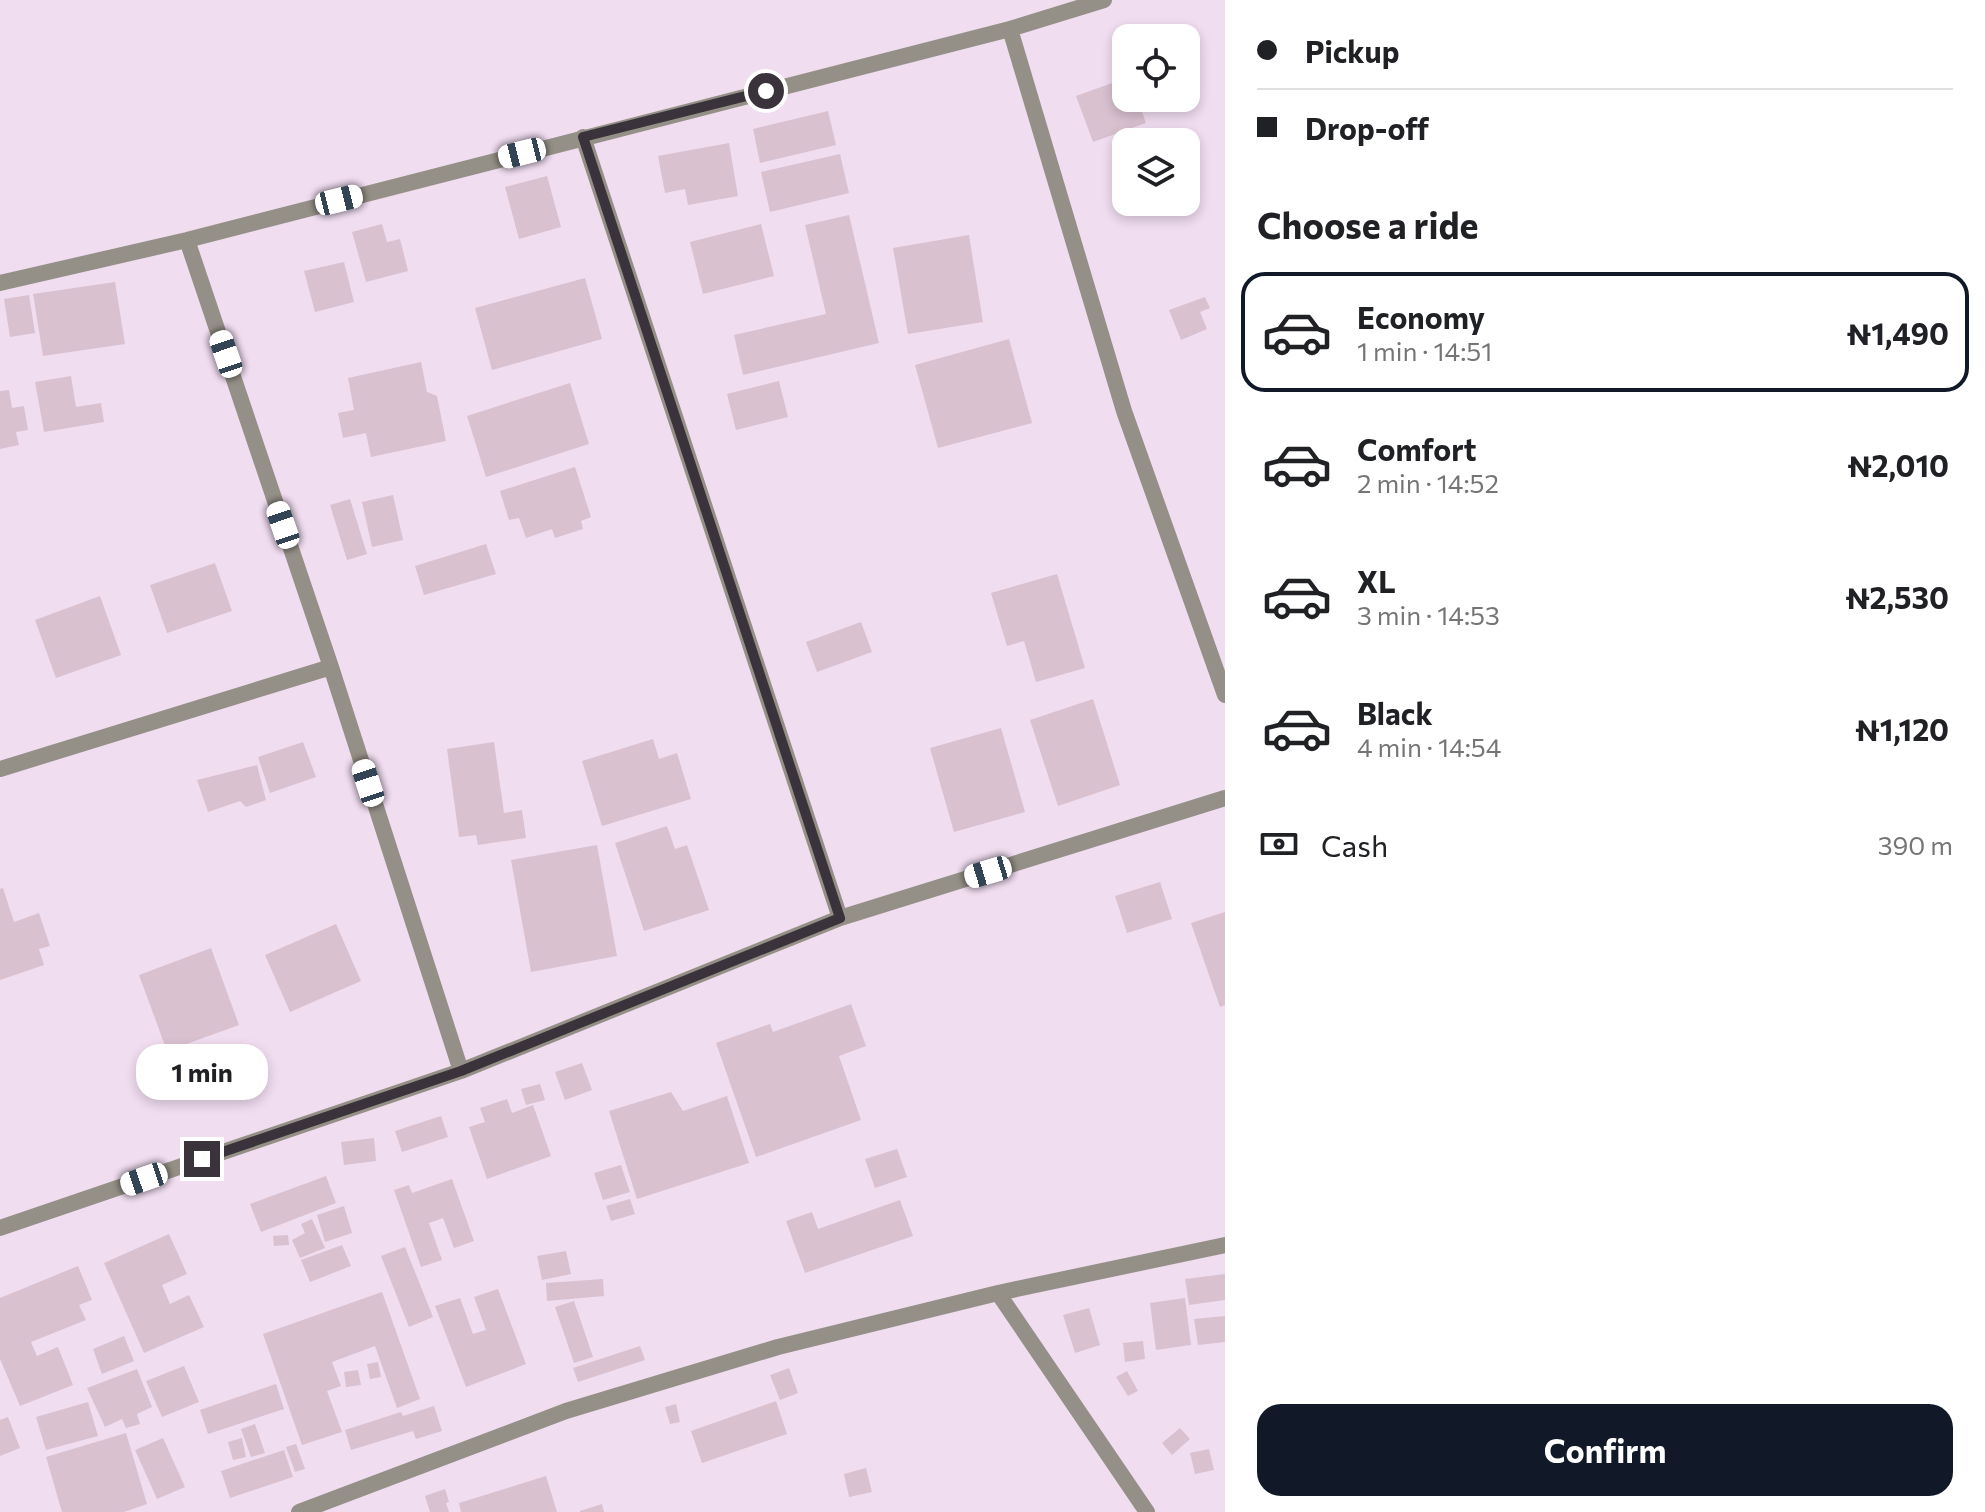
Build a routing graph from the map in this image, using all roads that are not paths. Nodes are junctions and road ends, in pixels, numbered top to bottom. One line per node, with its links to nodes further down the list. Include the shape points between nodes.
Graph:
1 (1101, 0): 2 (street)
2 (1010, 29): 3 (street); 7 (street, via 1124,411)
3 (583, 137): 4 (street); 10 (street)
4 (187, 240): 5 (street); 6 (street)
5 (0, 283)
6 (331, 667): 8 (street); 11 (street)
7 (1225, 695)
8 (0, 769)
9 (1225, 798): 10 (street)
10 (840, 918): 11 (street)
11 (461, 1071): 12 (street)
12 (0, 1228)
13 (1225, 1245): 14 (street)
14 (998, 1293): 15 (street, via 778,1347 566,1411); 16 (street)
15 (299, 1512)
16 (1147, 1512)

